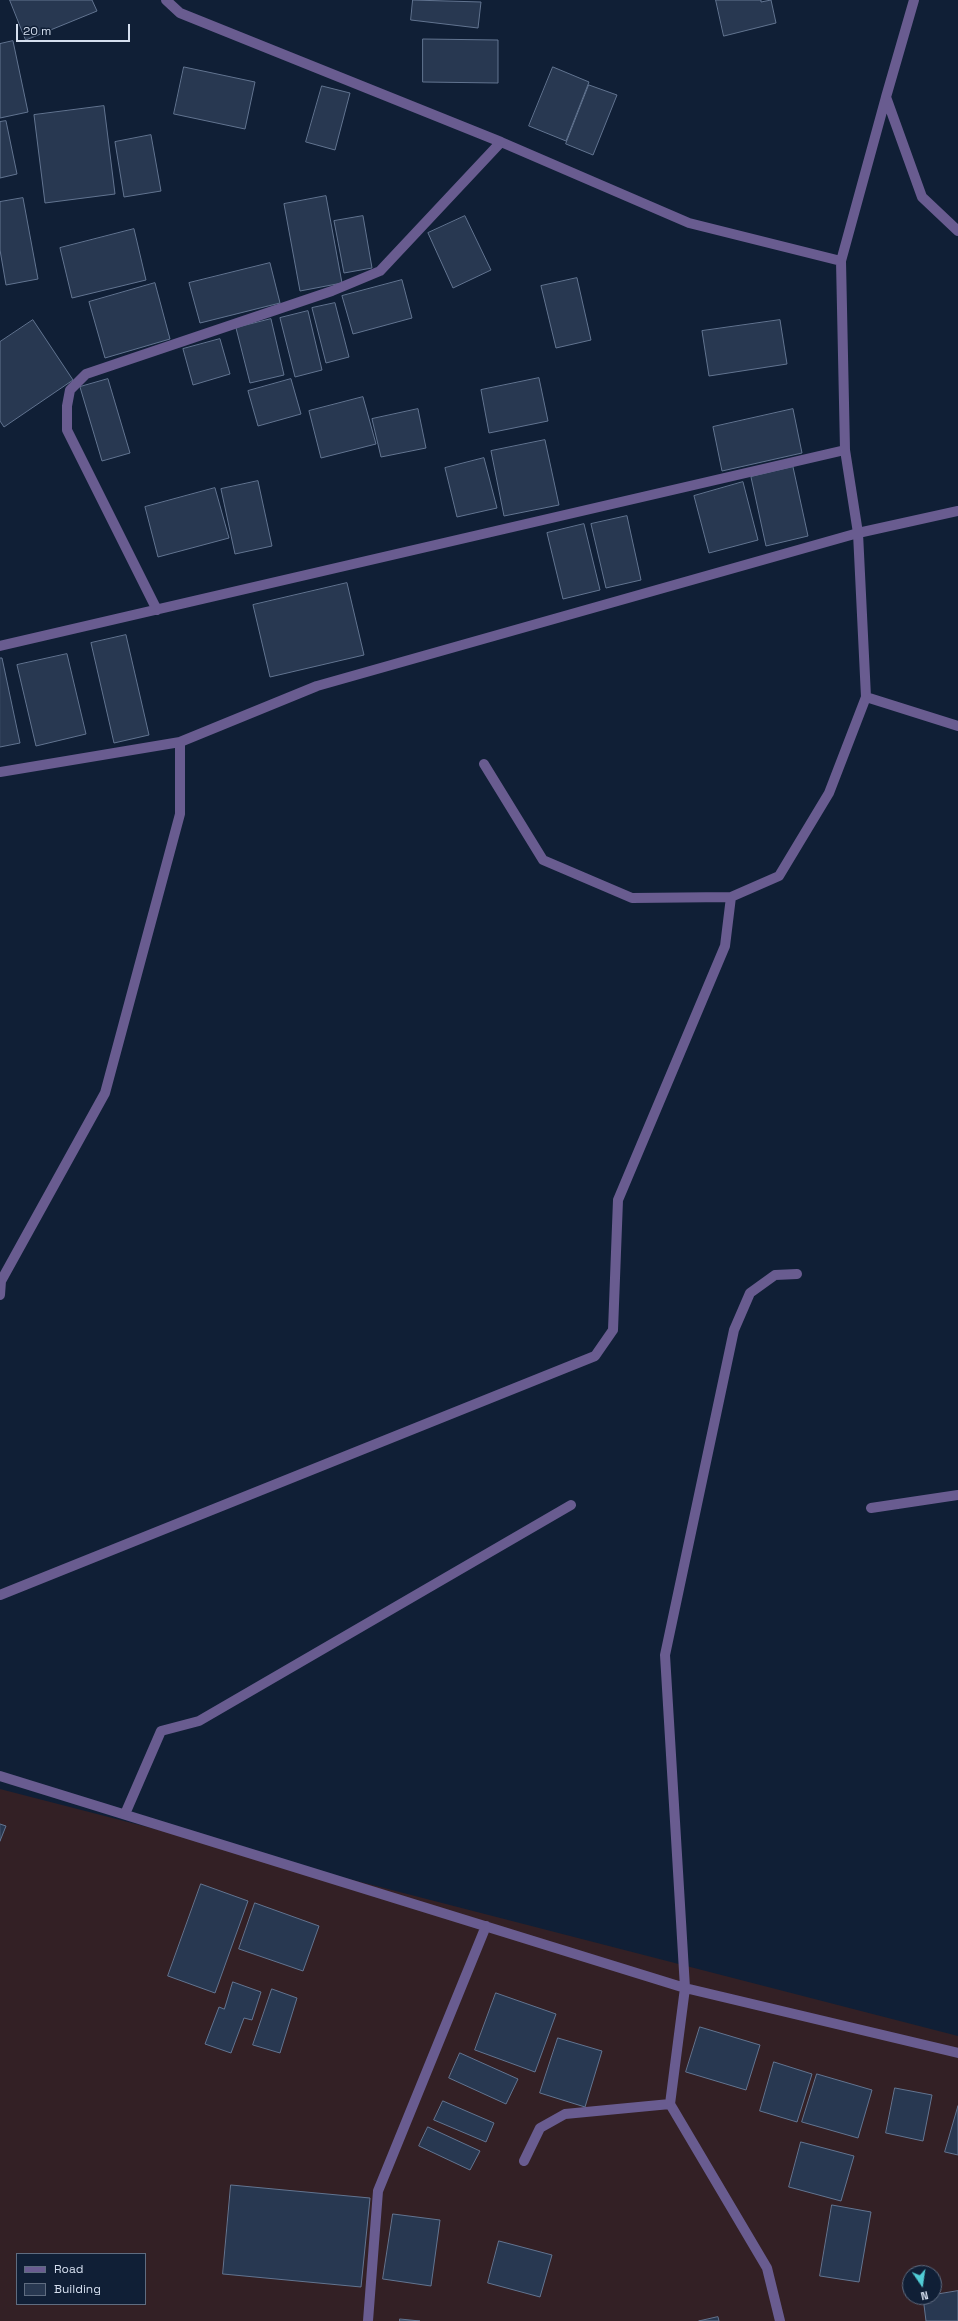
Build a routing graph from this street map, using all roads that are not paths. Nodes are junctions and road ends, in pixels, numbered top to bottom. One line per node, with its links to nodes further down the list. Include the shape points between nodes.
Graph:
1 (166, 0): 4 (street, via 180,13)
2 (914, 0): 3 (street)
3 (886, 97): 5 (street, via 922,197); 6 (street)
4 (501, 142): 6 (street, via 689,223); 10 (street, via 380,272 332,291 86,374 70,390 67,430)
5 (958, 232)
6 (841, 261): 7 (street)
7 (846, 450): 9 (street); 10 (street)
8 (958, 511): 9 (street)
9 (858, 533): 12 (street); 14 (street, via 317,686)
10 (157, 610): 11 (street)
11 (0, 646)
12 (866, 697): 13 (street); 17 (street, via 829,793 779,876)
13 (958, 726)
14 (180, 742): 16 (street); 19 (street, via 180,814 105,1093 1,1282)
15 (484, 764): 17 (street, via 543,860 632,898)
16 (0, 772)
17 (732, 898): 23 (street, via 725,946 618,1200 613,1330 596,1356)
18 (798, 1274): 27 (street, via 775,1275 750,1293 734,1330 665,1655)
19 (0, 1295)
20 (958, 1495): 22 (street)
21 (571, 1505): 25 (street, via 200,1721 161,1731)
22 (871, 1508)
23 (0, 1595)
24 (0, 1776): 25 (street)
25 (125, 1814): 26 (street)
26 (486, 1926): 27 (street); 31 (street, via 378,2191)
27 (685, 1988): 28 (street); 29 (street)
28 (958, 2053)
29 (670, 2104): 30 (street, via 566,2114 540,2128); 32 (street, via 767,2268)
30 (524, 2161)
31 (368, 2321)
32 (780, 2321)

